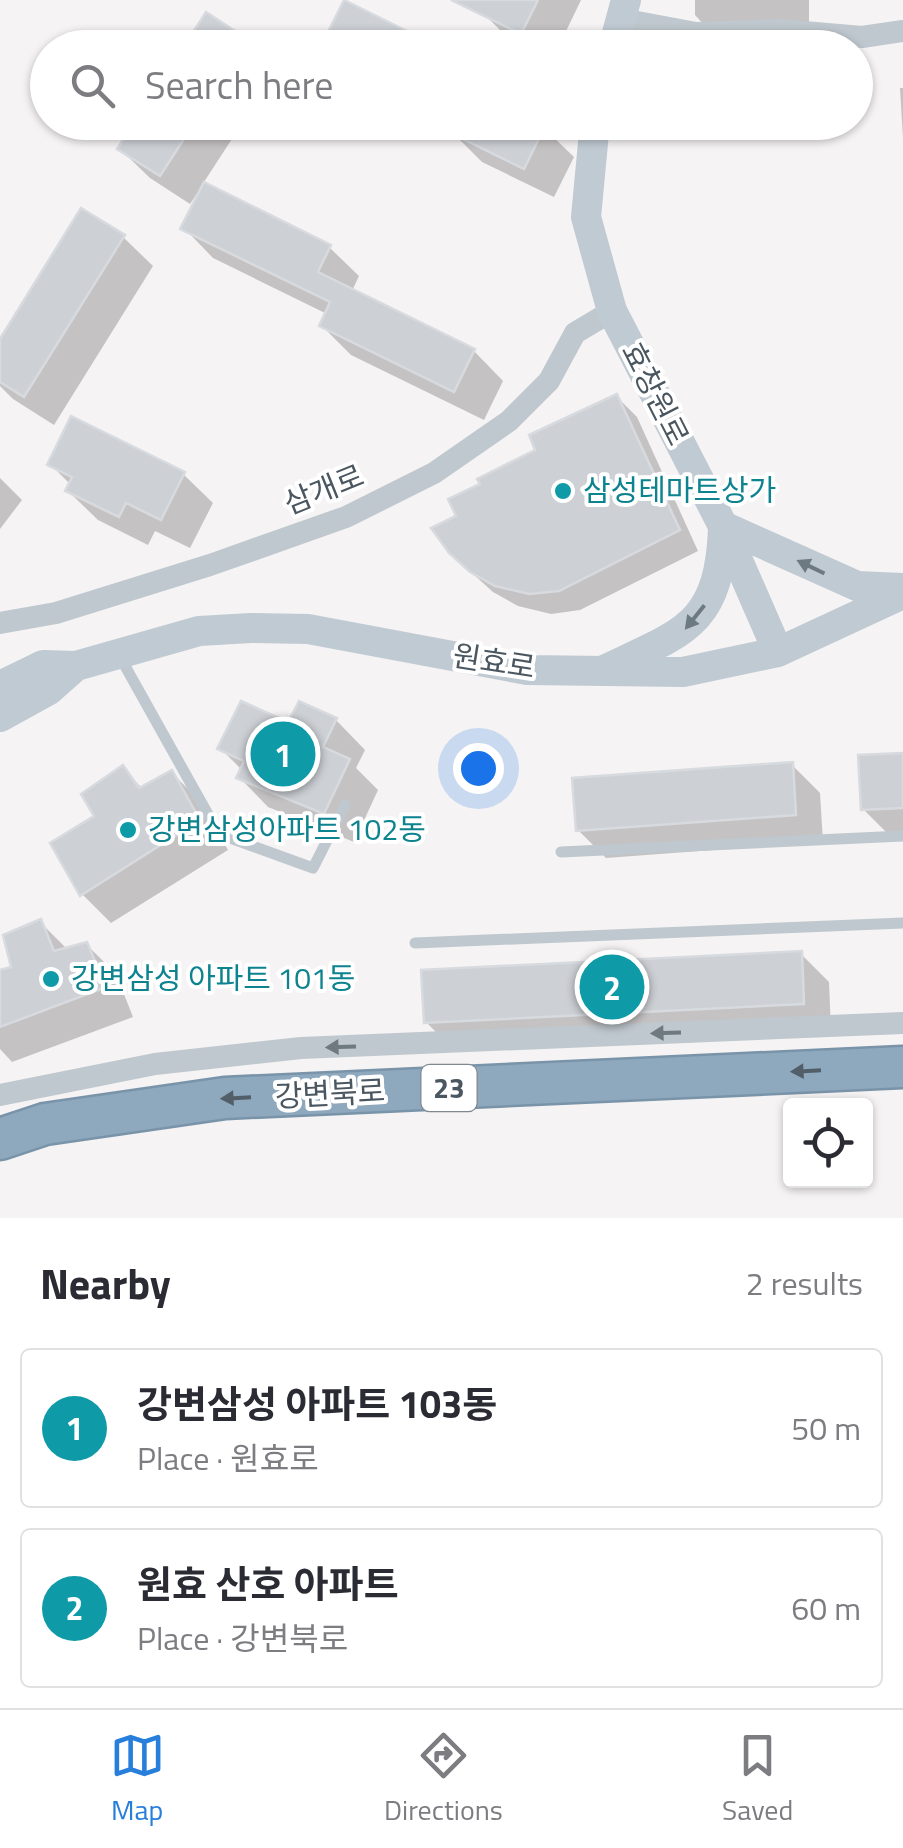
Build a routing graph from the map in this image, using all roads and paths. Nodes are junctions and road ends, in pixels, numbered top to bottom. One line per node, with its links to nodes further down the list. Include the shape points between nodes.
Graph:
1 (620, 22): 2 (street)
2 (675, 30)
3 (903, 32): 4 (street)
4 (873, 36)
5 (593, 140): 6 (main road, 효창원로, via 586,216)
6 (612, 311): 7 (main road, 효창원로); 9 (street, 삼개로, via 575,334 549,380 509,421 346,518 56,614)
7 (723, 526): 8 (main road, one-way to 7, via 857,586); 10 (main road, 효창원로); 13 (main road, one-way to 13, via 722,560 695,622)
8 (903, 591): 10 (main road, 원효로)
9 (0, 623)
10 (778, 652): 13 (main road, 원효로, via 684,672)
11 (118, 653): 12 (main road, 원효로); 13 (main road, 원효로, via 199,631 308,629 527,670); 16 (lane, via 219,834 313,868)
12 (76, 666): 14 (main road, 원효로, via 44,666); 15 (main road, 원효로)
13 (600, 672)
14 (0, 686)
15 (0, 717)
16 (346, 805)
17 (903, 836): 18 (lane)
18 (560, 852)
19 (903, 922): 20 (lane)
20 (415, 943)
21 (903, 1023): 23 (street, one-way to 23, via 302,1048 155,1064)
22 (903, 1067): 24 (highway, 강변북로 / 23, one-way to 24, via 225,1098 45,1124)
23 (0, 1095)
24 (0, 1139)

